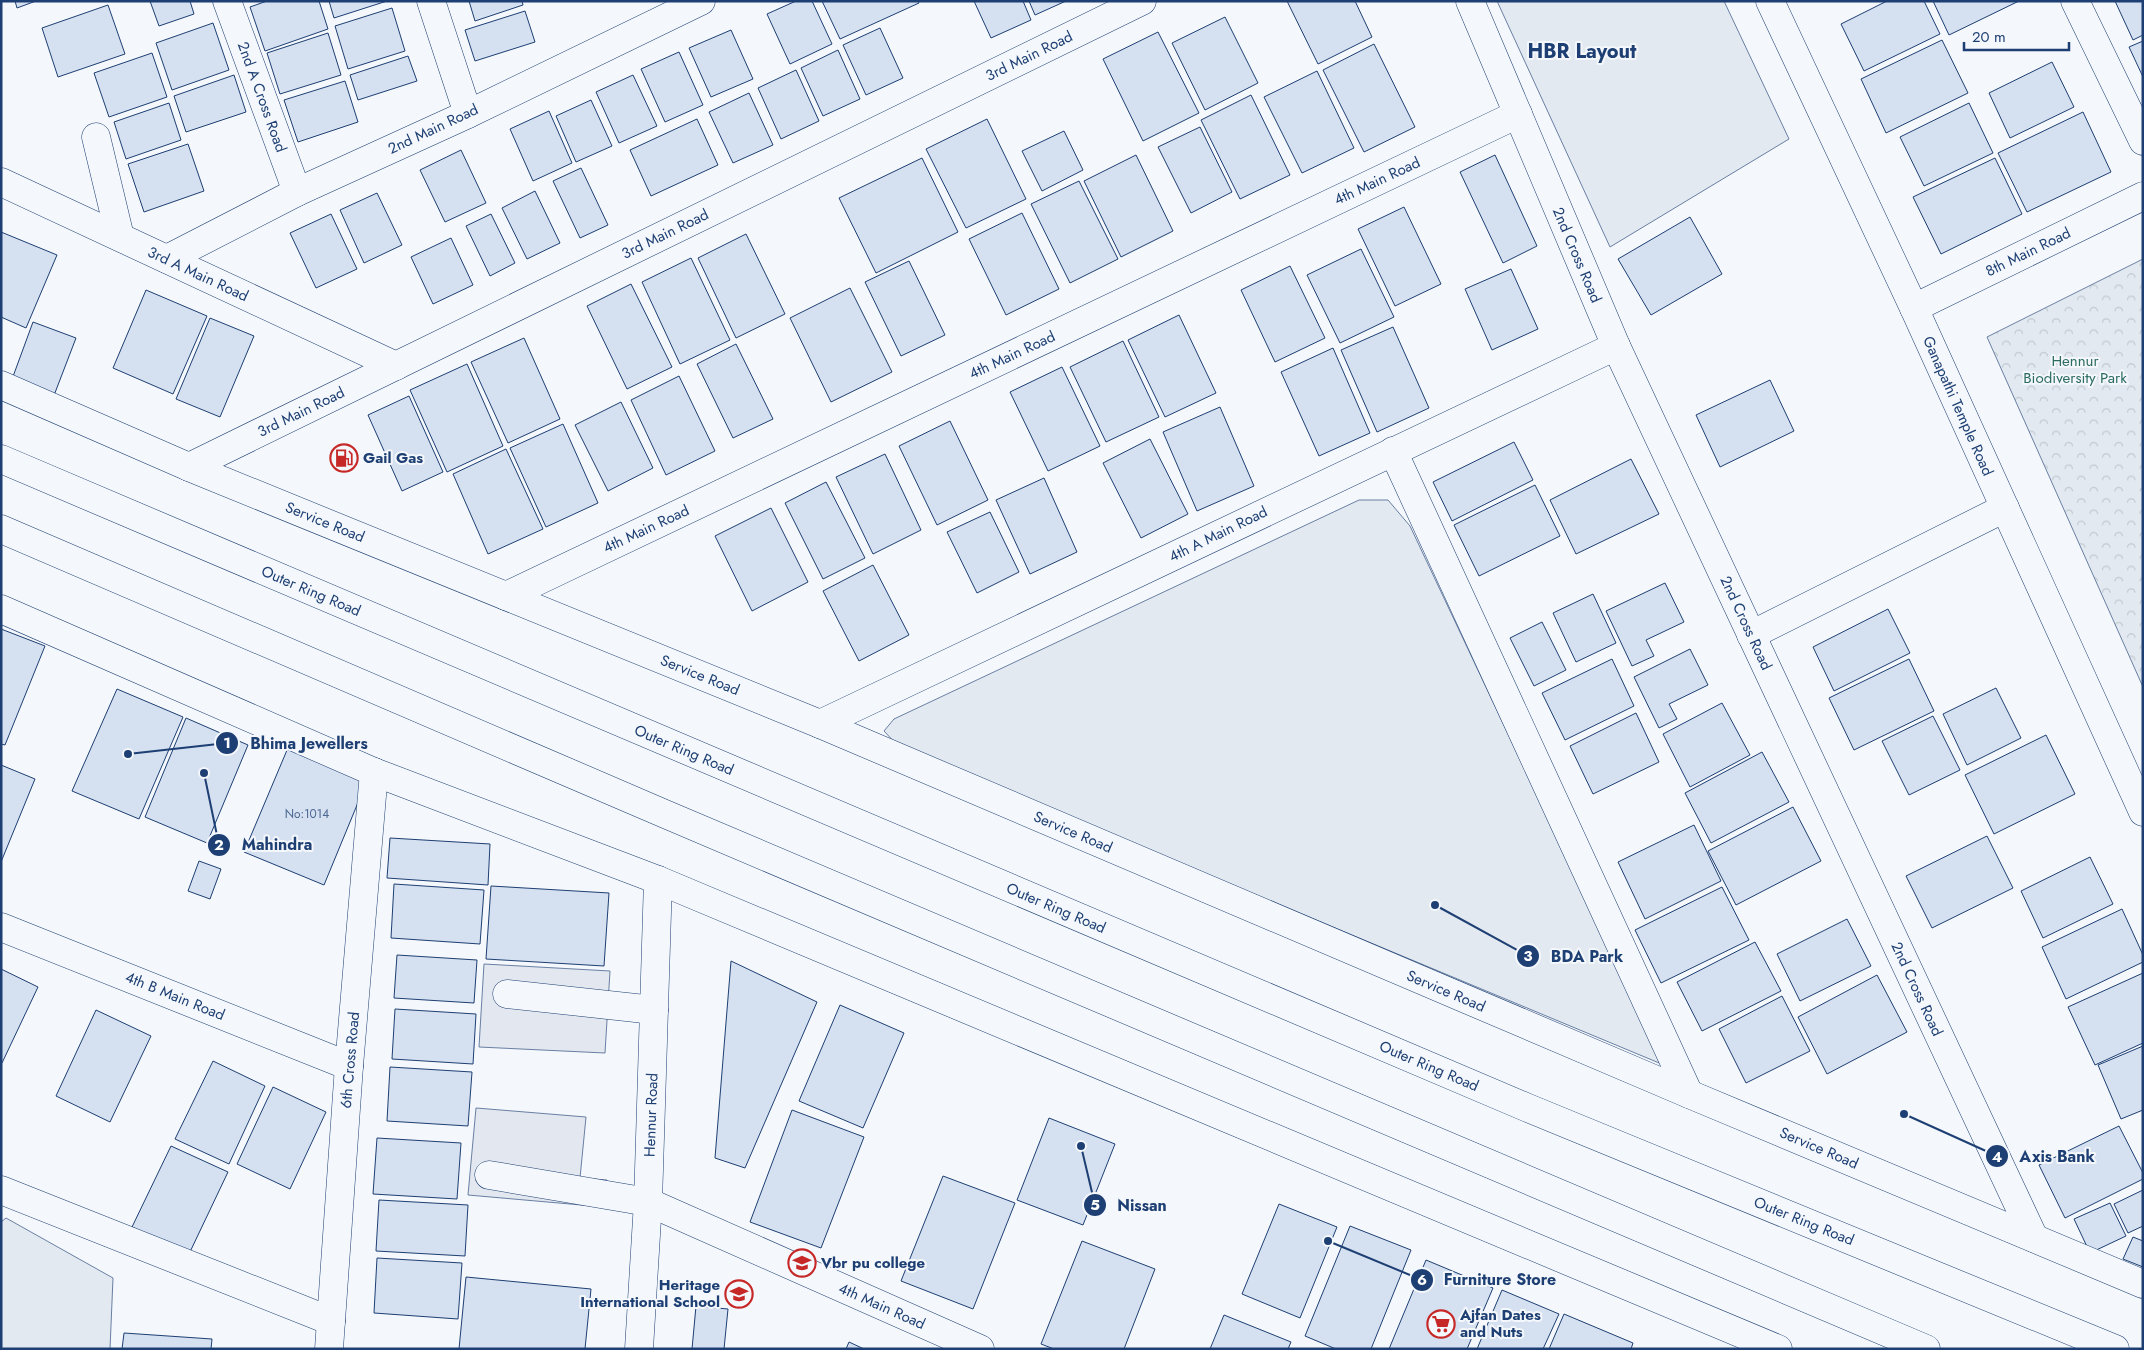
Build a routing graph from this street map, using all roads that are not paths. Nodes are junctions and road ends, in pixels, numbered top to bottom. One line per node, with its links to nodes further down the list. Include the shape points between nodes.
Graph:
1 (227, 1): 14 (main road, 2nd A Cross Road)
2 (431, 1): 9 (main road)
3 (700, 1): 8 (main road, 2nd Main Road)
4 (1142, 1): 20 (main road, 3rd Main Road)
5 (1470, 1): 10 (main road, 2nd Cross Road)
6 (1770, 1): 18 (main road, Ganapathi Temple Road)
7 (2075, 1): 12 (main road)
8 (662, 10): 9 (main road, 2nd Main Road)
9 (468, 114): 14 (main road, 2nd Main Road)
10 (1518, 114): 19 (main road, 2nd Cross Road); 27 (main road, 4th Main Road)
11 (96, 136): 16 (main road)
12 (2143, 140)
13 (1, 182): 16 (main road, 3rd A Main Road)
14 (297, 192): 17 (main road, 2nd Main Road)
15 (2143, 196): 18 (main road, 8th Main Road)
16 (120, 237): 17 (main road, 3rd A Main Road)
17 (167, 260): 20 (main road, 3rd A Main Road)
18 (1914, 308): 25 (main road, Ganapathi Temple Road)
19 (1616, 346): 22 (main road, 4th A Main Road); 29 (main road, 2nd Cross Road)
20 (396, 366): 24 (main road, 3rd Main Road)
21 (1, 386): 24 (main road, Service Road)
22 (1393, 451): 30 (main road, 4th A Main Road); 38 (main road)
23 (1, 459): 50 (main road, Outer Ring Road, via 1528,1108)
24 (189, 467): 27 (main road, Service Road)
25 (2005, 508): 29 (main road); 32 (main road, Ganapathi Temple Road)
26 (1, 529): 49 (main road)
27 (506, 596): 30 (main road, Service Road)
28 (1, 609): 31 (main road)
29 (1751, 635): 42 (main road, 2nd Cross Road)
30 (820, 724): 38 (main road, Service Road)
31 (374, 772): 33 (main road); 37 (main road, 6th Cross Road)
32 (2143, 812)
33 (658, 880): 36 (main road, Hennur Road); 48 (main road)
34 (1, 926): 37 (main road, 4th B Main Road)
35 (507, 994): 36 (main road)
36 (654, 1010): 41 (main road, Hennur Road)
37 (349, 1066): 44 (main road, 6th Cross Road)
38 (1689, 1094): 42 (main road, Service Road)
39 (489, 1175): 41 (main road, 4th Main Road)
40 (2, 1191): 44 (main road)
41 (648, 1202): 46 (main road, Hennur Road); 47 (main road, 4th Main Road)
42 (2034, 1238): 43 (main road, Service Road)
43 (2143, 1284)
44 (331, 1321): 45 (main road, 6th Cross Road)
45 (329, 1349)
46 (639, 1349)
47 (980, 1349)
48 (1778, 1349)
49 (1926, 1349)
50 (2115, 1349)

